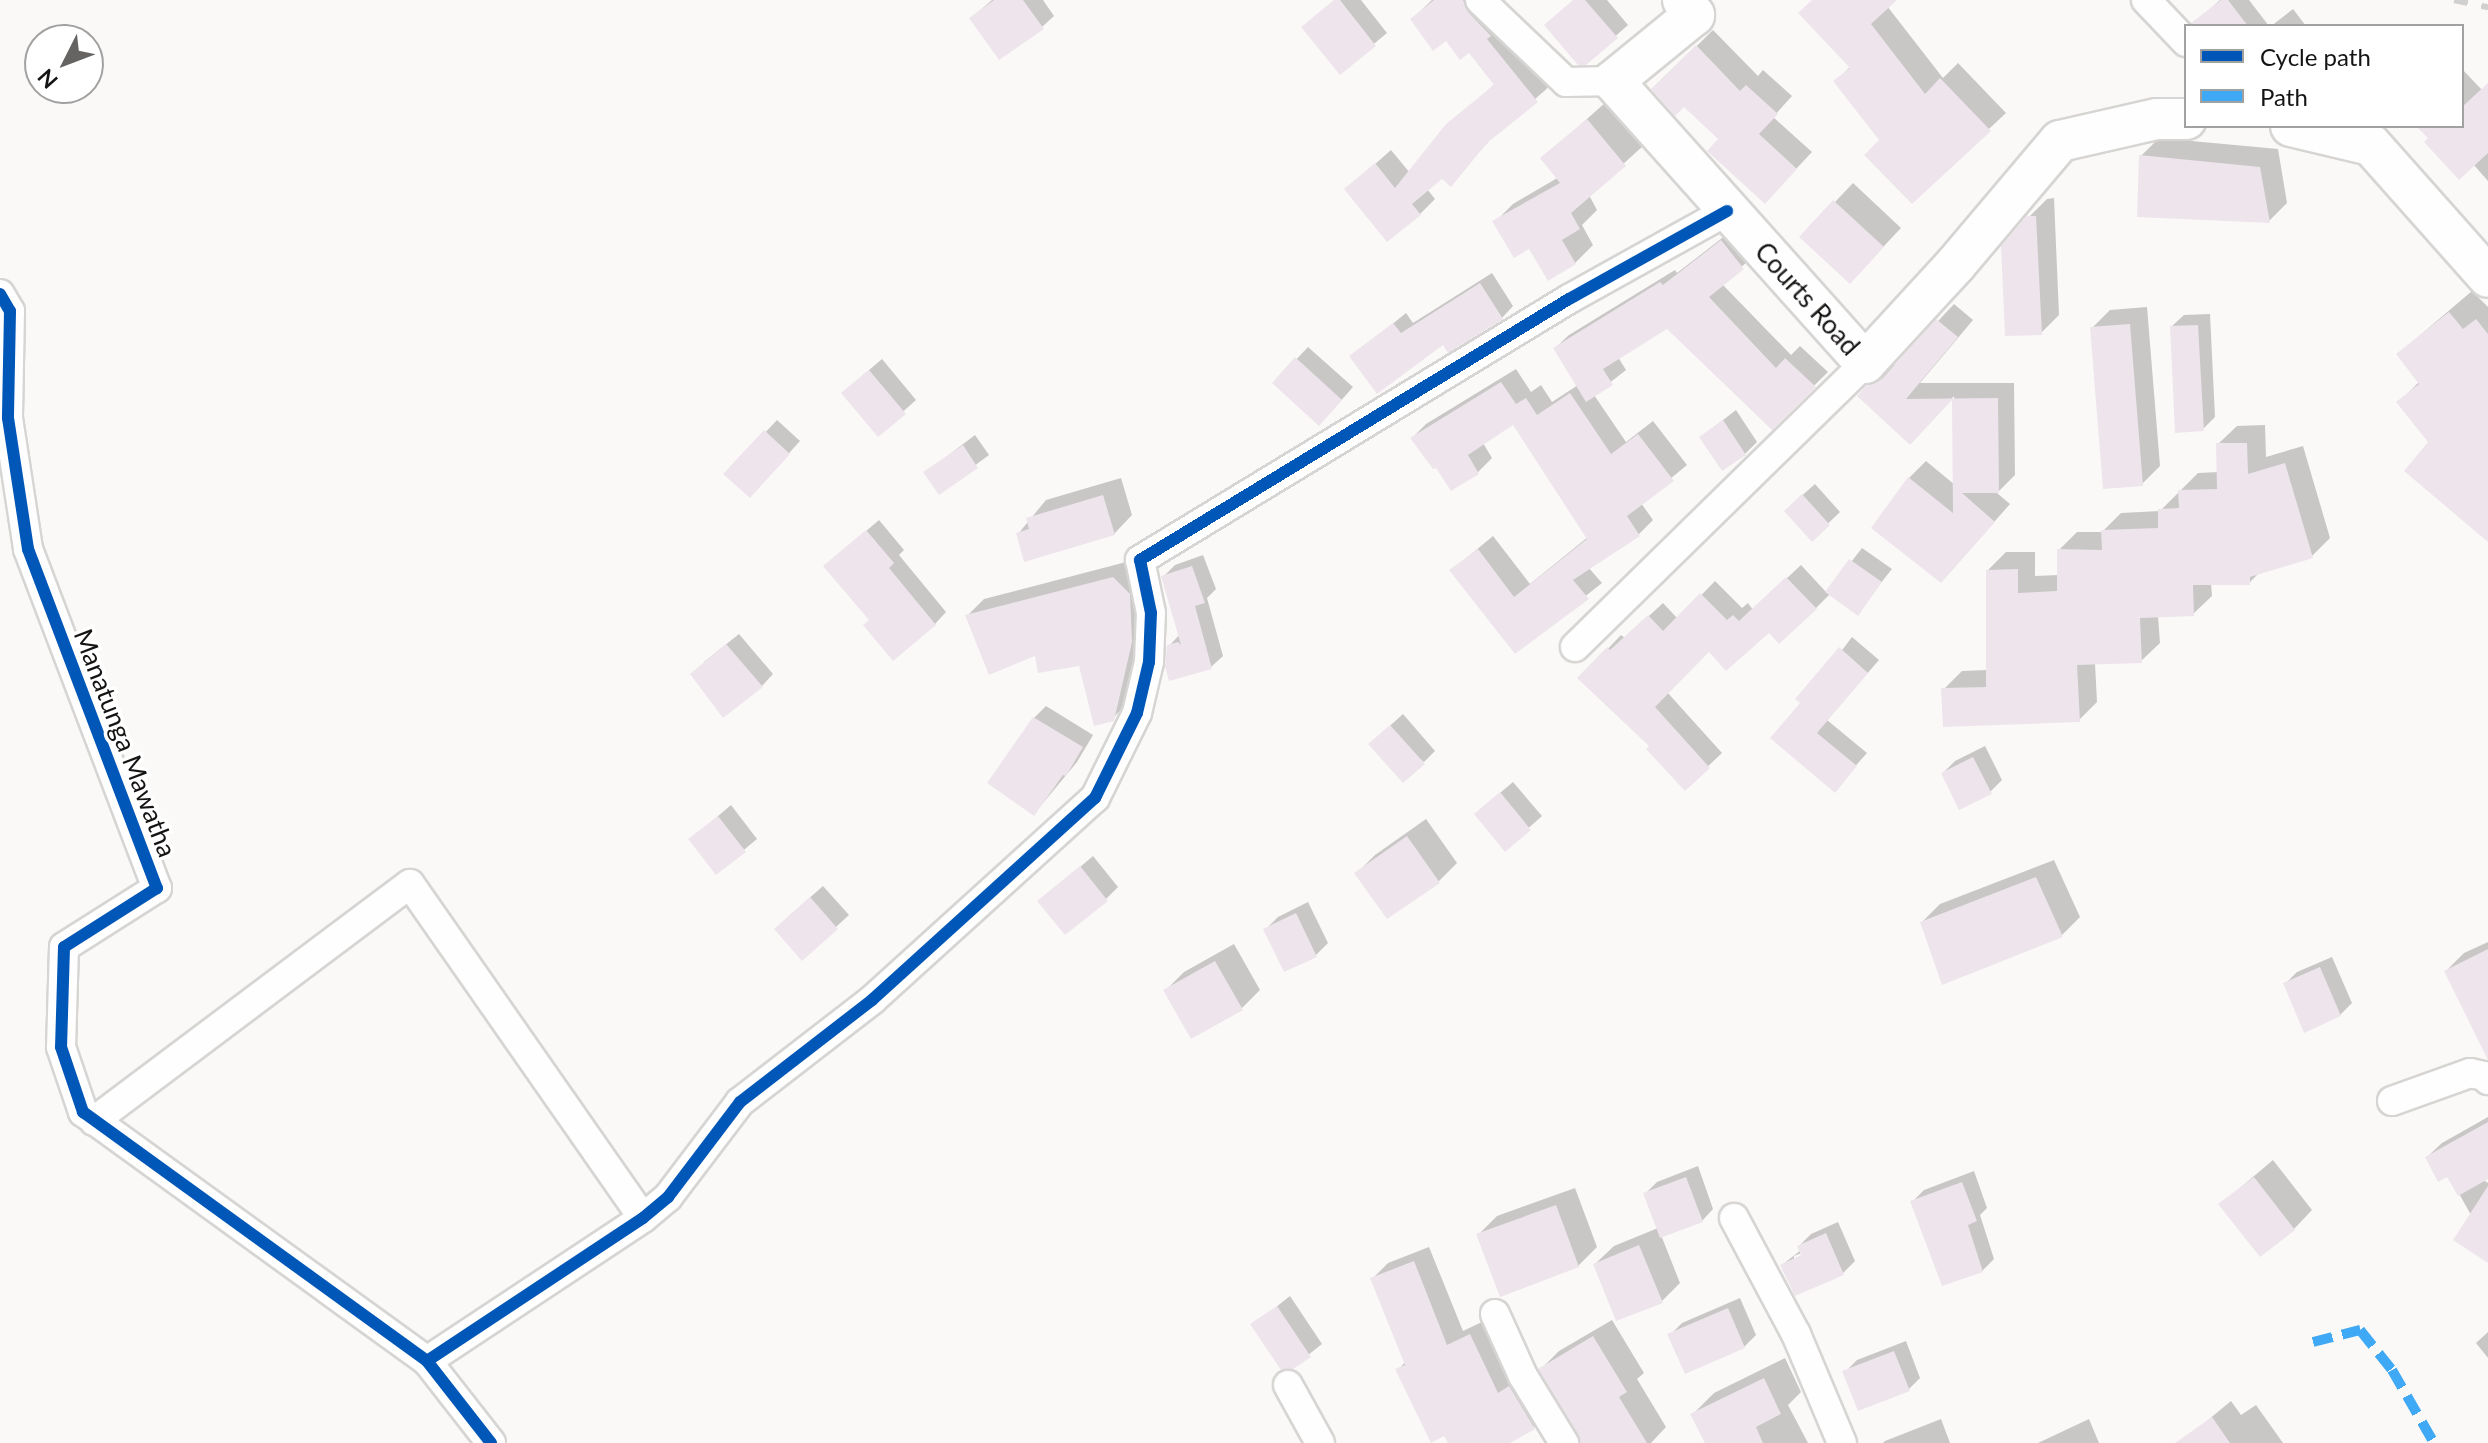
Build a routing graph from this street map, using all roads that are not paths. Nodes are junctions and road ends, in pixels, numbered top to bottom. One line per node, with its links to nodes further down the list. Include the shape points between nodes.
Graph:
1 (1480, 0): 5 (street, via 1566,82)
2 (1683, 0): 5 (street, via 1694,15)
3 (2146, 0): 4 (street)
4 (2184, 40)
5 (1613, 81): 8 (street, Courts Road)
6 (2184, 119): 11 (street, Courts Road, via 2157,119 2060,141)
7 (2299, 128): 9 (street, via 2371,145)
8 (1727, 211): 11 (street, Courts Road); 16 (street, via 1569,299 1140,560 1151,613 1149,662 1137,713 1095,798 872,1000 740,1102 668,1197)
9 (2488, 277)
10 (0, 294): 15 (street, Manatunga Mawatha, via 10,311 8,418 28,549 157,888 64,947 61,1047 83,1112)
11 (1865, 363): 12 (street)
12 (1575, 647)
13 (2488, 1080): 14 (street, via 2470,1073)
14 (2392, 1101)
15 (94, 1121): 16 (street, via 410,884); 19 (street, Manatunga Mawatha)
16 (643, 1218): 19 (street)
17 (1734, 1218): 24 (street, via 1796,1334)
18 (1495, 1314): 23 (street, via 1523,1376)
19 (427, 1361): 21 (street, Manatunga Mawatha)
20 (1288, 1385): 22 (street)
21 (491, 1443)
22 (1320, 1443)
23 (1564, 1443)
24 (1842, 1443)

